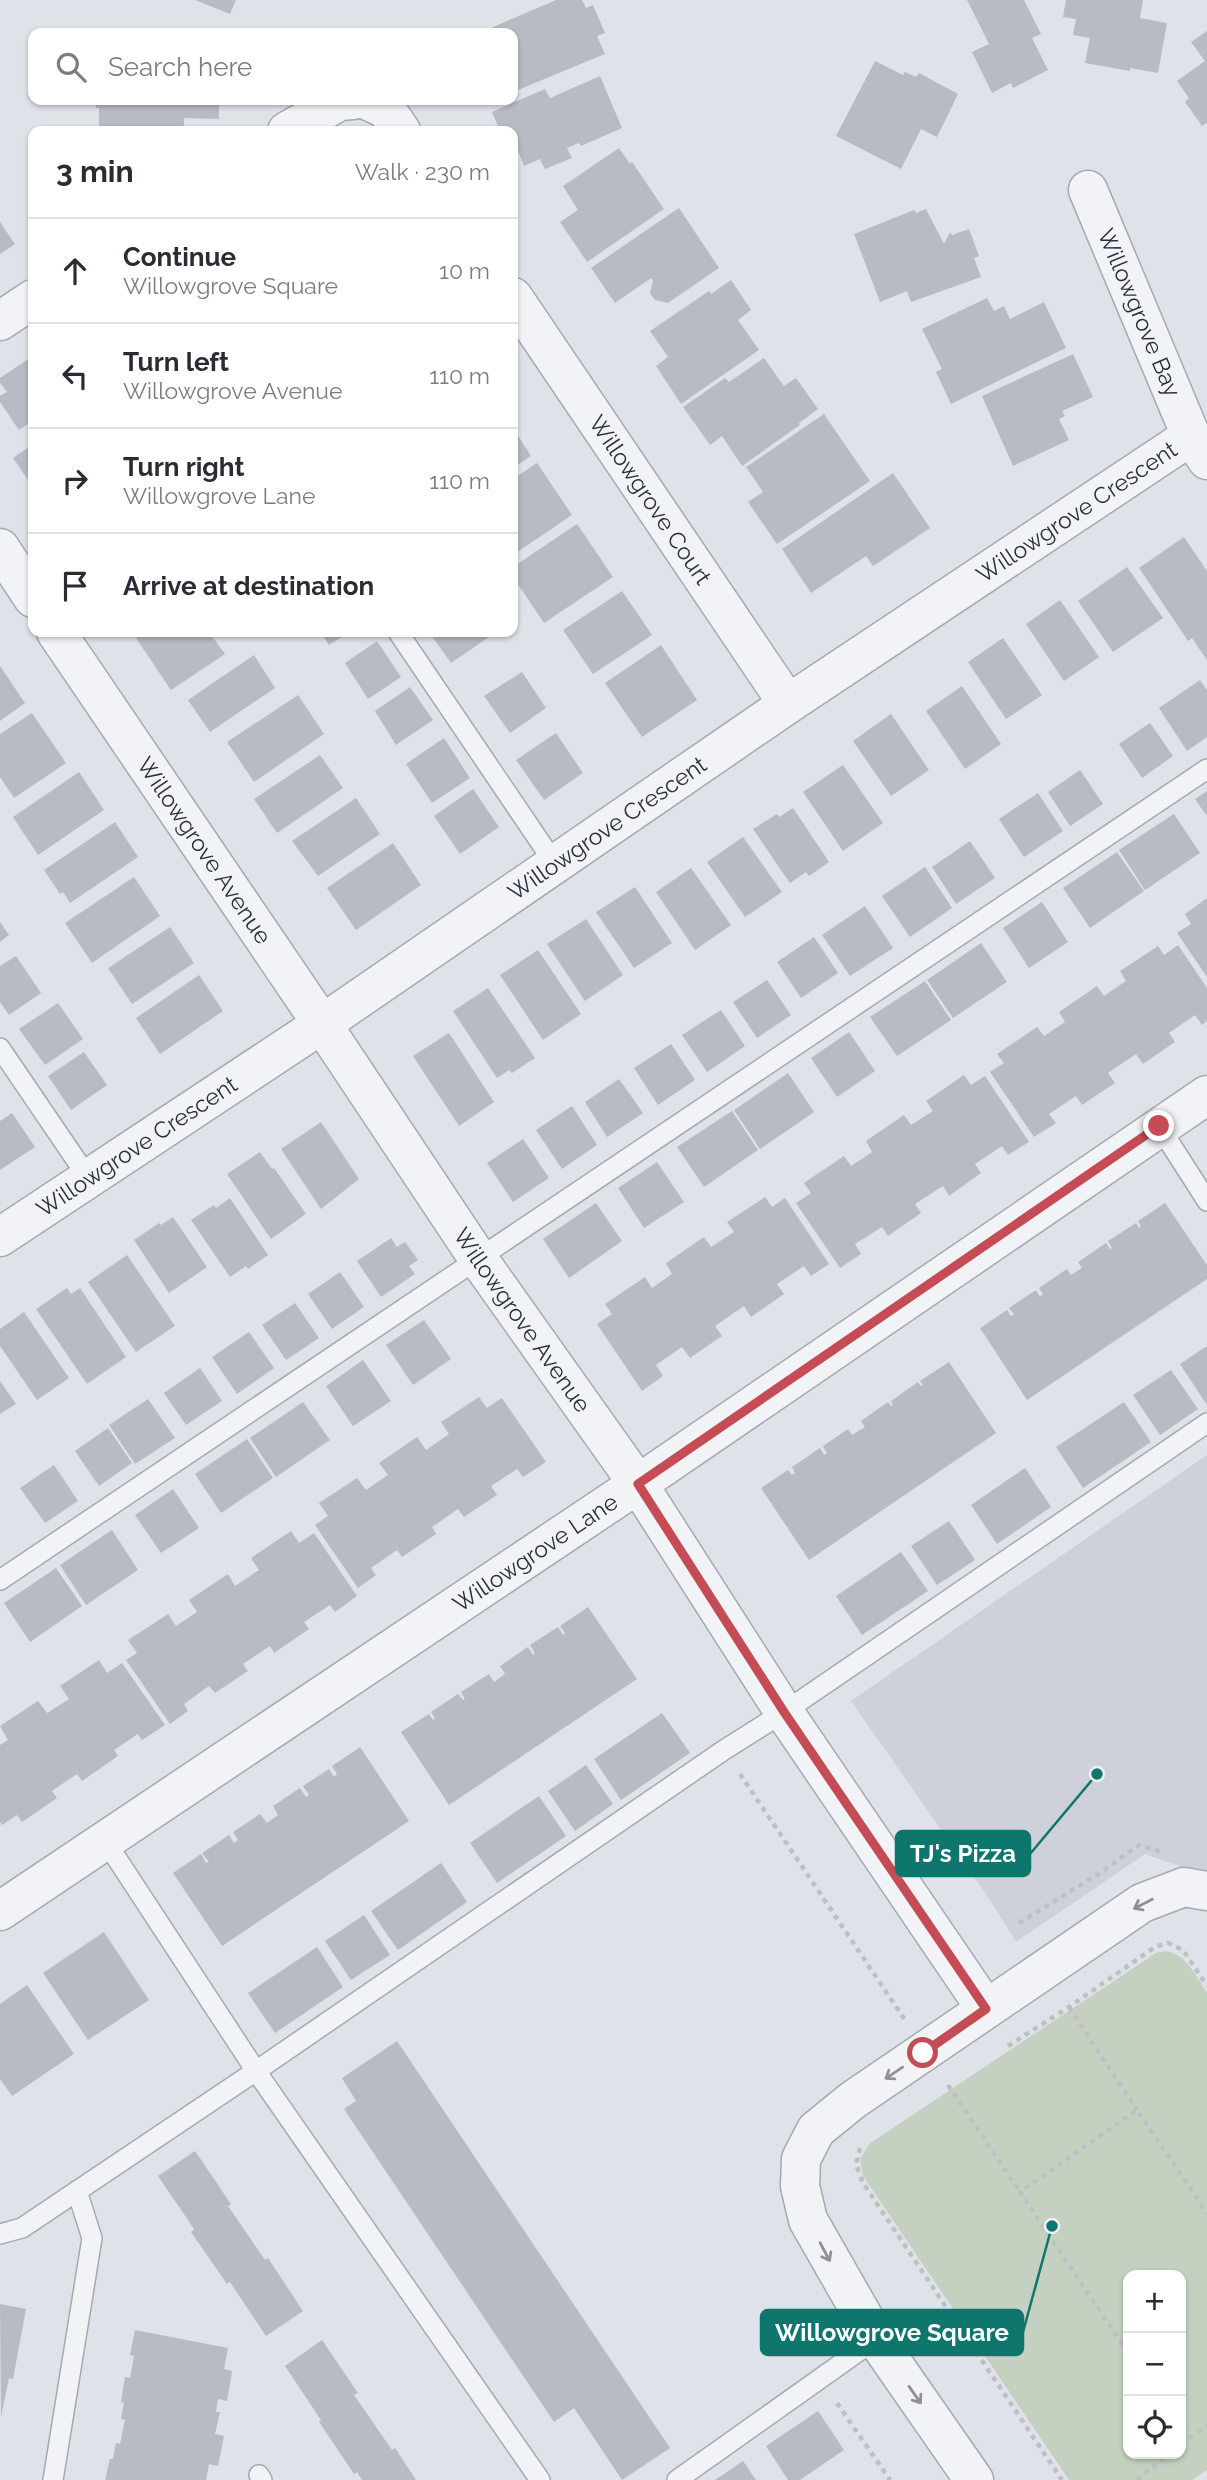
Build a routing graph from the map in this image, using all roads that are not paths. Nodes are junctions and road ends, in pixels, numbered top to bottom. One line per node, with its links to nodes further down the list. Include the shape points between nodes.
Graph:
1 (332, 105): 3 (street)
2 (377, 105): 4 (street, via 386,109)
3 (294, 126)
4 (398, 126)
5 (1088, 190): 9 (street, Willowgrove Bay)
6 (28, 302): 8 (street)
7 (518, 304): 14 (street, Willowgrove Court)
8 (0, 321)
9 (1199, 448): 14 (street, Willowgrove Crescent)
10 (0, 548): 11 (street)
11 (28, 590)
12 (59, 637): 17 (street, Willowgrove Avenue)
13 (401, 637): 16 (lane)
14 (788, 704): 16 (street, Willowgrove Crescent)
15 (1207, 769): 24 (lane)
16 (555, 864): 17 (street, Willowgrove Crescent)
17 (323, 1024): 21 (street, Willowgrove Crescent); 24 (street, Willowgrove Avenue)
18 (0, 1048): 21 (lane)
19 (1207, 1095): 20 (street, Willowgrove Lane)
20 (1159, 1126): 22 (lane); 26 (street, Willowgrove Lane)
21 (89, 1179): 23 (street, Willowgrove Crescent)
22 (1207, 1201)
23 (0, 1237)
24 (479, 1260): 26 (street, Willowgrove Avenue); 27 (lane)
25 (1207, 1423): 28 (lane)
26 (638, 1484): 28 (street, Willowgrove Avenue); 29 (street, Willowgrove Lane)
27 (0, 1580)
28 (784, 1712): 32 (street, Willowgrove Avenue); 33 (lane)
29 (106, 1842): 31 (street, Willowgrove Lane); 33 (lane)
30 (1207, 1891): 32 (street, one-way to 32, via 1184,1887 1142,1903)
31 (0, 1911)
32 (986, 2009): 36 (street, one-way to 36, via 853,2100 816,2130 801,2158 800,2186 808,2220)
33 (256, 2071): 34 (lane); 38 (lane)
34 (77, 2191): 35 (lane, via 23,2228); 37 (lane, via 92,2238)
35 (0, 2234)
36 (876, 2339): 39 (lane); 40 (street, one-way to 40)
37 (53, 2480)
38 (540, 2480)
39 (677, 2480)
40 (974, 2480)

